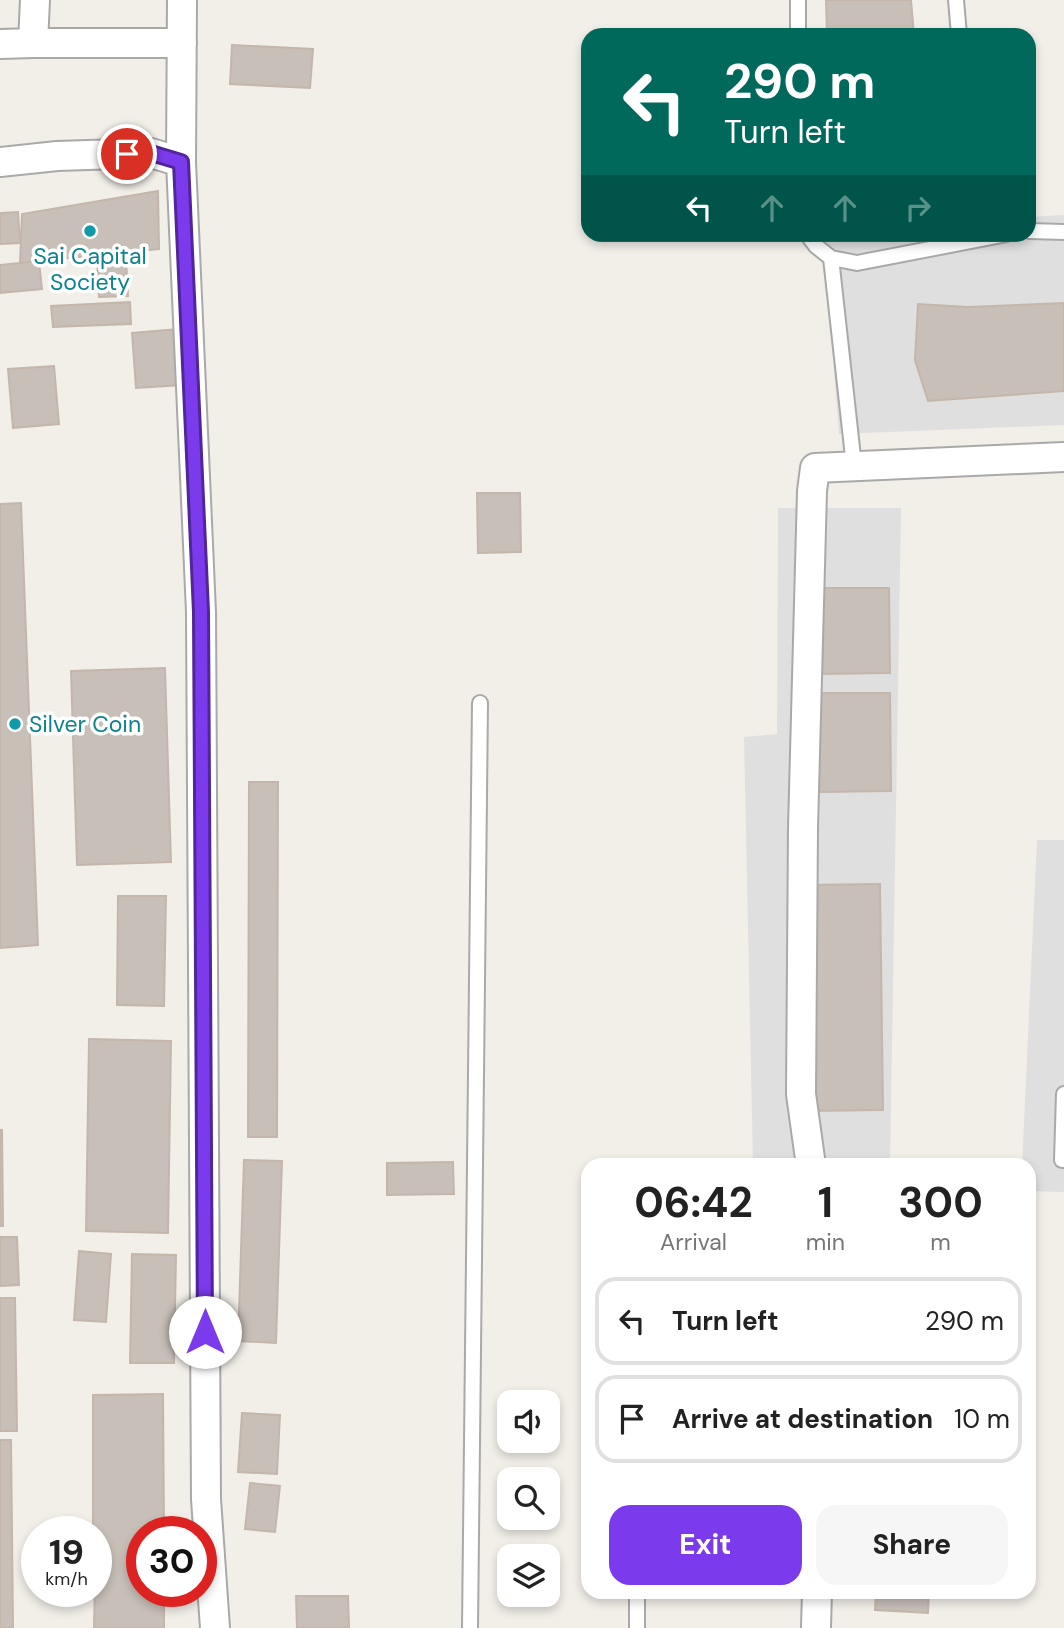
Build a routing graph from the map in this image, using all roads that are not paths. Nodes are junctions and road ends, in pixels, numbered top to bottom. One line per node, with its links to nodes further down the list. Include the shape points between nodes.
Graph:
1 (35, 0): 7 (street)
2 (182, 0): 8 (street)
3 (798, 0): 5 (lane)
4 (956, 0): 6 (lane)
5 (798, 28)
6 (958, 28)
7 (33, 43): 8 (street); 9 (street)
8 (182, 43): 11 (street)
9 (0, 44)
10 (0, 162): 11 (street, via 151,153)
11 (181, 162): 25 (street, via 201,612 206,1499)
12 (1036, 231): 13 (lane)
13 (1064, 232)
14 (813, 242): 16 (lane)
15 (966, 242): 16 (lane, via 857,263)
16 (831, 258): 18 (lane)
17 (1064, 457): 18 (street)
18 (854, 466): 21 (street, via 815,468 812,491 801,1080)
19 (480, 703): 26 (lane)
20 (1064, 1094): 22 (lane)
21 (810, 1158)
22 (1064, 1160)
23 (637, 1599): 27 (lane)
24 (817, 1599): 28 (street)
25 (215, 1628)
26 (470, 1628)
27 (637, 1628)
28 (816, 1628)

